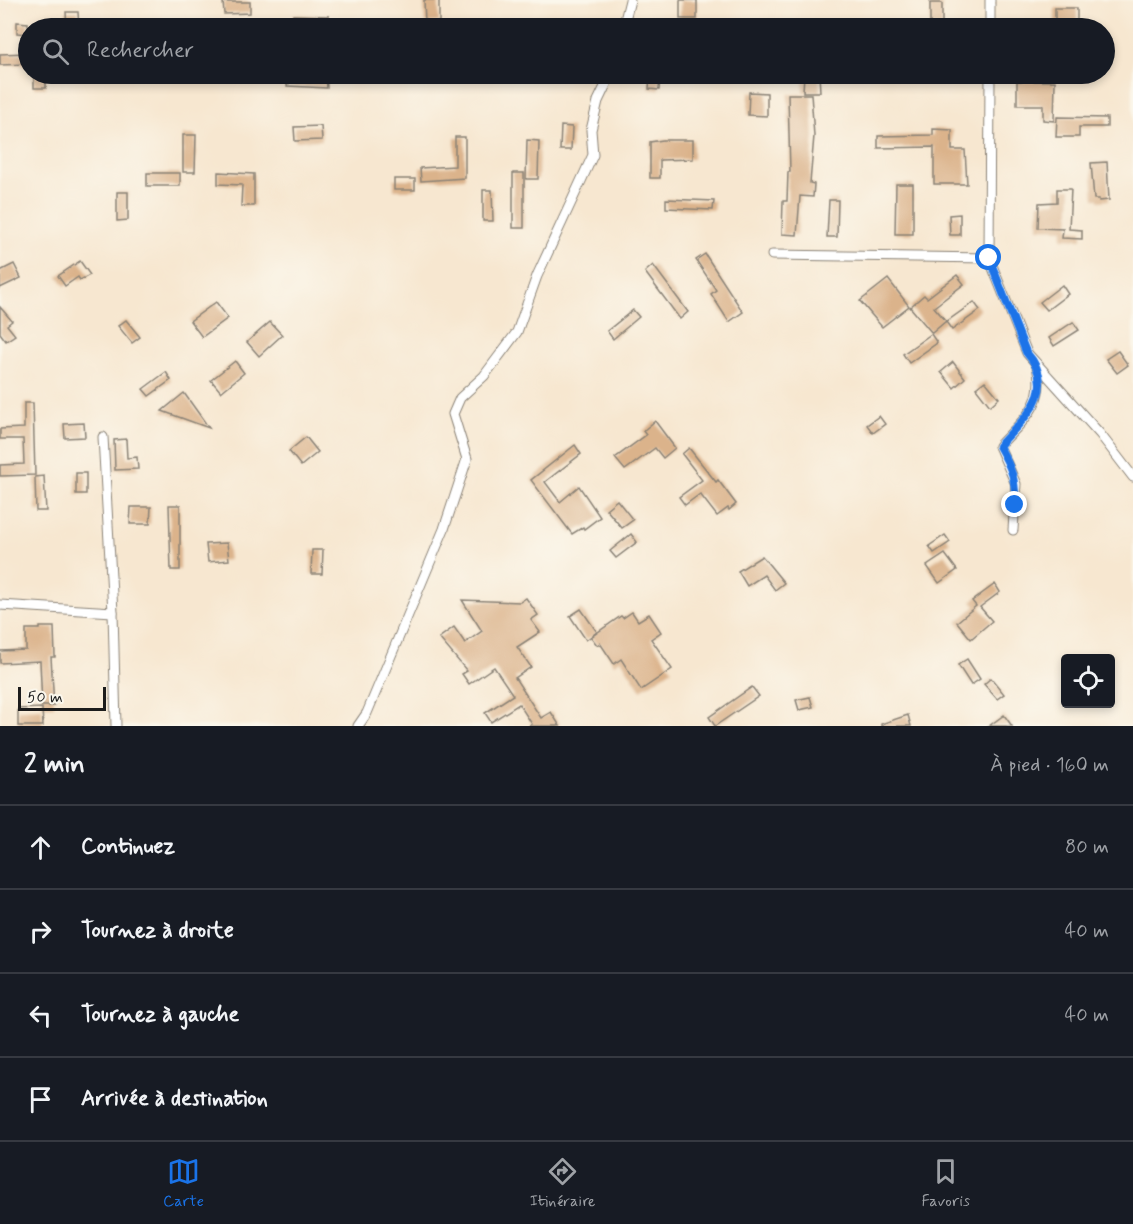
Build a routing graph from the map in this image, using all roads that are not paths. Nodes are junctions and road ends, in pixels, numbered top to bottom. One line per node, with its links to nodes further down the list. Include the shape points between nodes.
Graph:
1 (630, 0): 3 (street)
2 (990, 0): 4 (street)
3 (626, 18)
4 (990, 18)
5 (606, 84): 16 (street, via 591,130 593,155 537,276 517,332 484,376 460,398 453,414 466,459 444,529 367,713)
6 (990, 84): 8 (street)
7 (772, 255): 8 (street)
8 (989, 258): 9 (street, via 1026,352)
9 (1037, 364): 11 (street); 12 (street, via 1041,382 1037,401 999,446 1016,484)
10 (103, 437): 14 (street)
11 (1133, 477)
12 (1013, 530)
13 (0, 605): 14 (street)
14 (113, 612): 15 (street)
15 (116, 726)
16 (358, 726)

